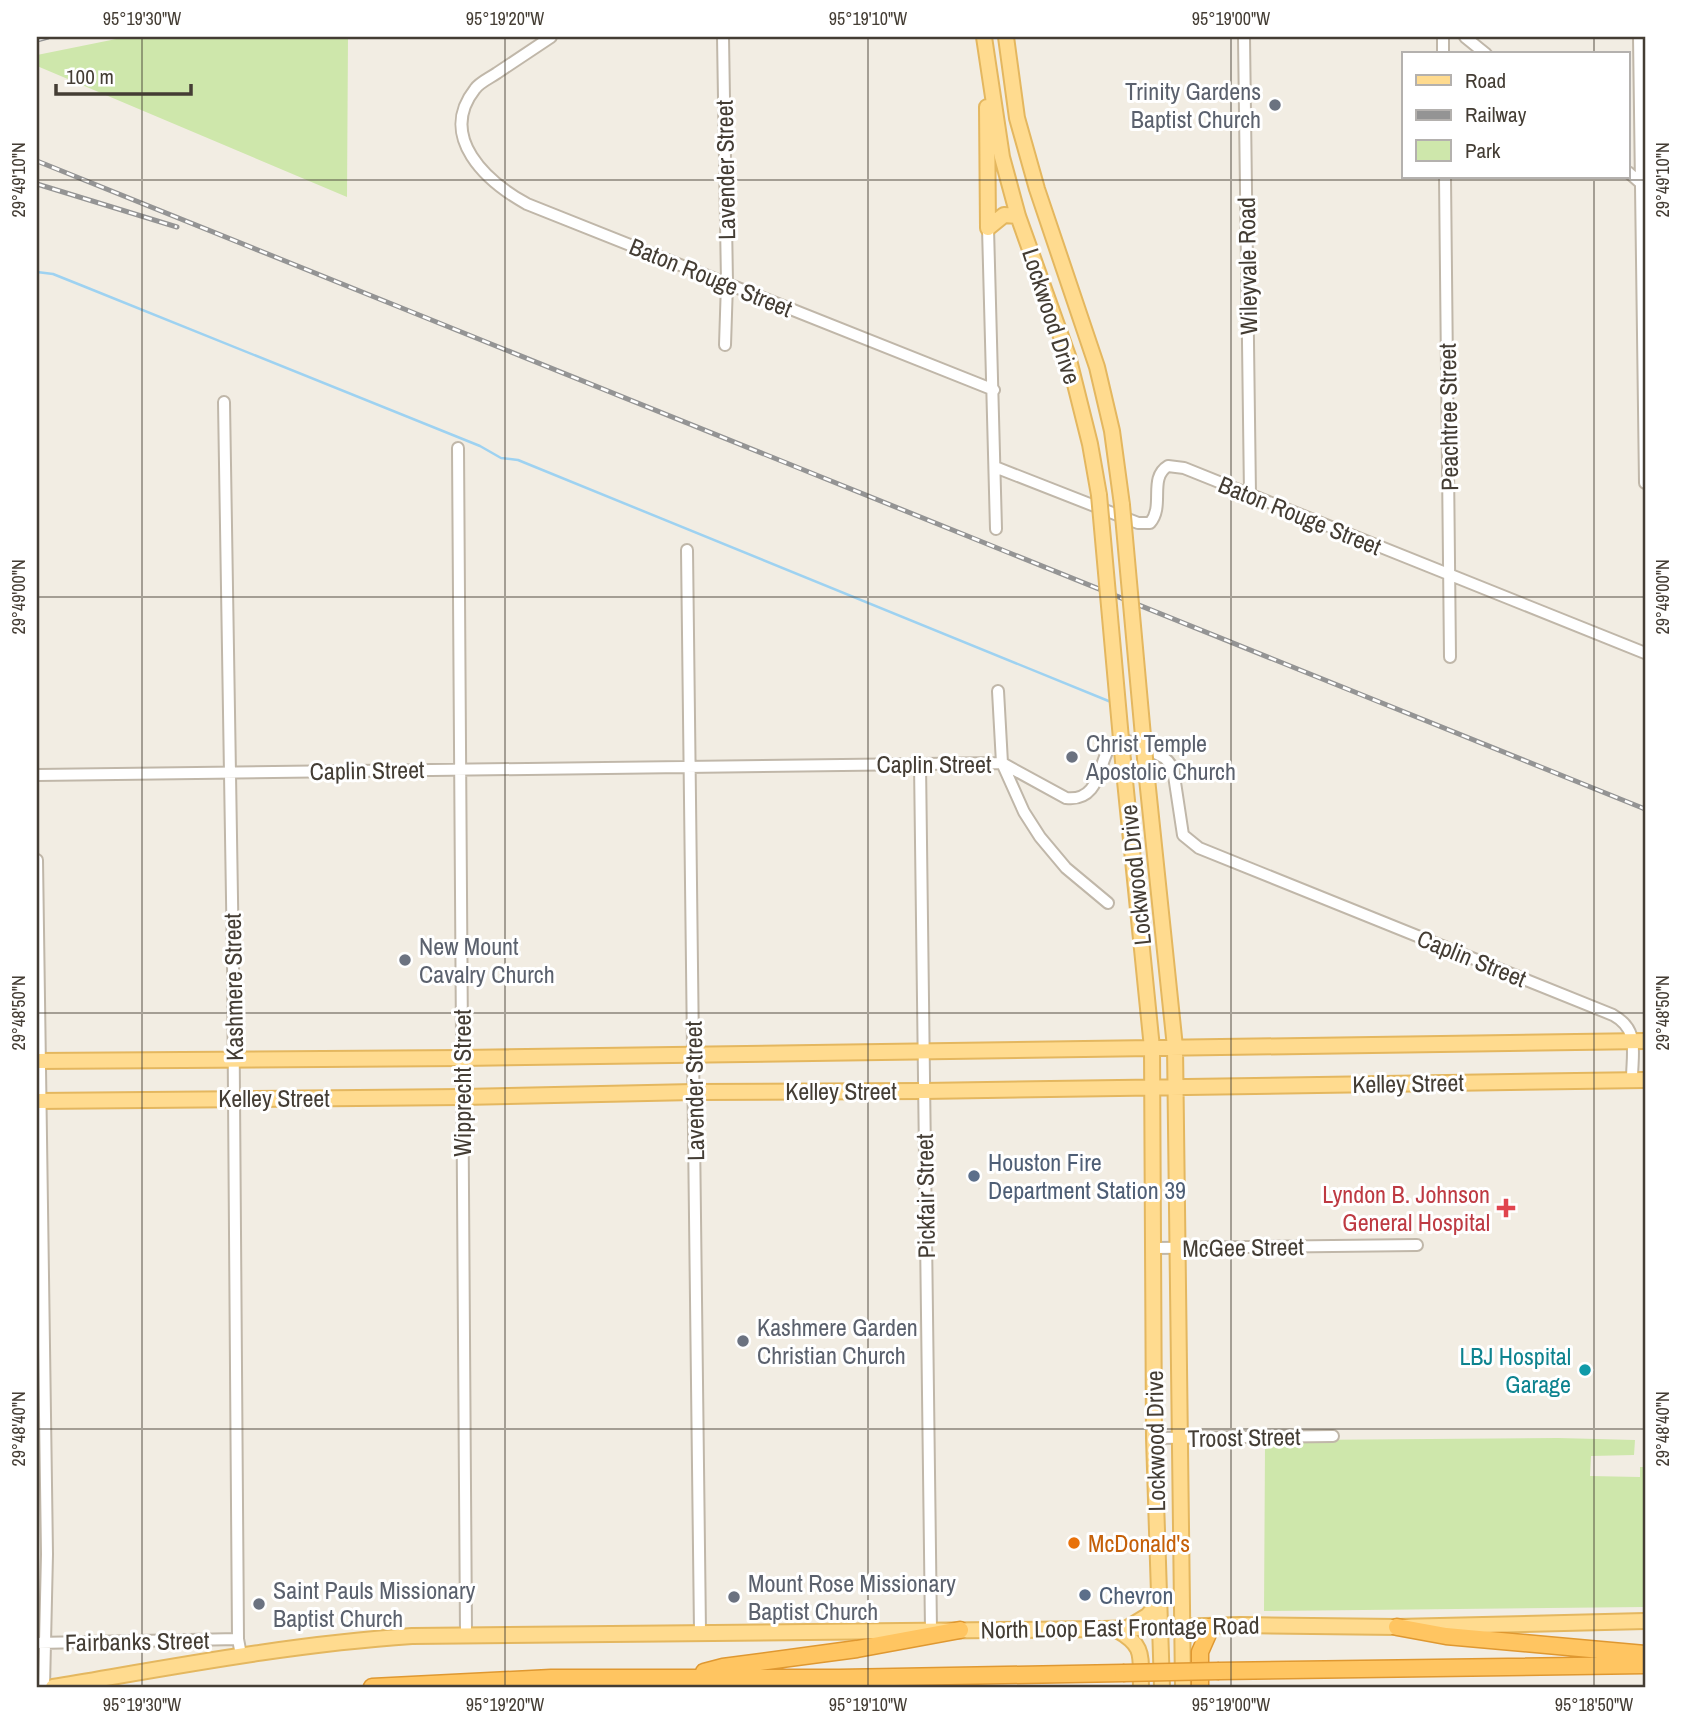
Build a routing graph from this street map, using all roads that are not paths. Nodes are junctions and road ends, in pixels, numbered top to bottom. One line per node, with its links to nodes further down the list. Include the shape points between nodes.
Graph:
1 (551, 37): 17 (street, Baton Rouge Street, via 475,87 463,113 463,127 464,143 476,165 525,203)
2 (723, 37): 17 (street, Lavender Street)
3 (984, 37): 9 (main road, Lockwood Drive)
4 (1006, 37): 10 (main road, Lockwood Drive, via 1017,118)
5 (1244, 37): 24 (street, Wileyvale Road)
6 (1465, 37): 8 (street)
7 (1639, 37): 14 (street)
8 (1484, 52)
9 (987, 63): 11 (main road, Lockwood Drive); 16 (main road)
10 (1028, 159): 11 (main road, via 1021,166); 40 (main road, Lockwood Drive, bridge, via 1097,367 1112,431)
11 (1005, 167): 15 (main road, Lockwood Drive)
12 (1630, 174): 14 (street)
13 (1445, 178): 27 (street, Peachtree Street)
14 (1643, 186): 23 (street)
15 (1018, 216): 16 (main road, via 1004,215); 41 (main road, Lockwood Drive, bridge, via 1068,356 1099,495)
16 (988, 228): 19 (street, Lockwood Drive)
17 (727, 284): 18 (street, Lavender Street); 19 (street, Baton Rouge Street)
18 (725, 345)
19 (994, 390): 22 (street, Lockwood Drive)
20 (224, 402): 35 (street, Kashmere Street)
21 (458, 448): 34 (street, Wipprecht Street)
22 (995, 467): 24 (street, Baton Rouge Street, via 1138,523 1150,523 1156,516 1158,476 1168,466); 25 (street, Lockwood Drive)
23 (1645, 483)
24 (1250, 495): 27 (street, Baton Rouge Street)
25 (996, 529)
26 (687, 550): 33 (street, Lavender Street)
27 (1450, 576): 28 (street, Baton Rouge Street); 29 (street, Peachtree Street)
28 (1645, 653)
29 (1450, 657)
30 (998, 691): 32 (street, Lockwood Drive)
31 (920, 763): 32 (street, Caplin Street); 33 (street, Caplin Street); 42 (street, Pickfair Street)
32 (1002, 763): 38 (street, Lockwood Drive, via 1040,837); 39 (street, Caplin Street, via 1072,799 1092,789 1108,752 1118,741 1163,756 1173,769 1183,835 1199,848 1613,1015)
33 (690, 767): 34 (street, Caplin Street); 43 (street, Lavender Street)
34 (460, 769): 35 (street, Caplin Street); 44 (street, Wipprecht Street)
35 (231, 772): 36 (street, Caplin Street); 45 (street, Kashmere Street)
36 (37, 775)
37 (37, 860): 46 (street)
38 (1108, 903)
39 (1639, 1041): 40 (main road, Kelley Street); 47 (street)
40 (1175, 1047): 41 (main road, Kelley Street); 48 (main road, Lockwood Drive)
41 (1152, 1048): 42 (main road, Kelley Street); 49 (main road, Lockwood Drive)
42 (923, 1050): 43 (main road, Kelley Street); 50 (street, Pickfair Street)
43 (693, 1055): 44 (main road, Kelley Street); 51 (street, Lavender Street)
44 (462, 1058): 45 (main road, Kelley Street); 52 (street, Wipprecht Street)
45 (234, 1059): 46 (main road, Kelley Street); 53 (street, Kashmere Street)
46 (38, 1061): 54 (street)
47 (1639, 1080): 48 (main road, Kelley Street)
48 (1175, 1086): 49 (main road, Kelley Street); 57 (main road, Lockwood Drive)
49 (1153, 1087): 50 (main road, Kelley Street); 56 (main road, Lockwood Drive)
50 (924, 1091): 51 (main road, Kelley Street); 68 (street, Pickfair Street)
51 (694, 1092): 52 (main road, Kelley Street); 70 (street, Lavender Street)
52 (462, 1097): 53 (main road, Kelley Street); 71 (street, Wipprecht Street)
53 (234, 1098): 54 (main road, Kelley Street); 72 (street, Kashmere Street)
54 (38, 1100): 73 (street)
55 (1417, 1245): 57 (street, McGee Street)
56 (1154, 1248): 57 (street, McGee Street); 59 (main road, Lockwood Drive)
57 (1176, 1248): 60 (main road, Lockwood Drive)
58 (1333, 1436): 60 (street, Troost Street)
59 (1154, 1438): 60 (street, Troost Street); 61 (main road, Lockwood Drive)
60 (1178, 1439): 64 (main road, Lockwood Drive)
61 (1160, 1602): 63 (main road, Lockwood Drive); 67 (main road, via 1147,1616)
62 (1645, 1621): 66 (main road, North Loop East Frontage Road)
63 (1162, 1627): 64 (main road, North Loop East Frontage Road); 67 (main road, North Loop East Frontage Road); 82 (main road, Lockwood Drive)
64 (1183, 1627): 65 (main road, North Loop East Frontage Road); 83 (main road, Lockwood Drive)
65 (1211, 1627): 66 (main road, North Loop East Frontage Road); 84 (highway, via 1200,1652)
66 (1397, 1627): 74 (highway, via 1446,1636)
67 (1120, 1629): 69 (main road, North Loop East Frontage Road); 81 (main road, via 1138,1647)
68 (931, 1630): 69 (main road, North Loop East Frontage Road); 70 (main road, North Loop East Frontage Road)
69 (960, 1630): 77 (highway)
70 (700, 1632): 71 (main road, North Loop East Frontage Road)
71 (466, 1634): 75 (main road, North Loop East Frontage Road, via 352,1640)
72 (238, 1639): 73 (street, Fairbanks Street); 75 (street, Kashmere Street)
73 (42, 1643): 78 (street)
74 (1645, 1654)
75 (241, 1655): 79 (main road, North Loop East Frontage Road)
76 (1645, 1665): 77 (highway, bridge)
77 (679, 1678): 80 (highway, via 551,1678)
78 (44, 1687)
79 (53, 1687)
80 (372, 1687)
81 (1141, 1687)
82 (1163, 1687)
83 (1183, 1687)
84 (1200, 1687)

